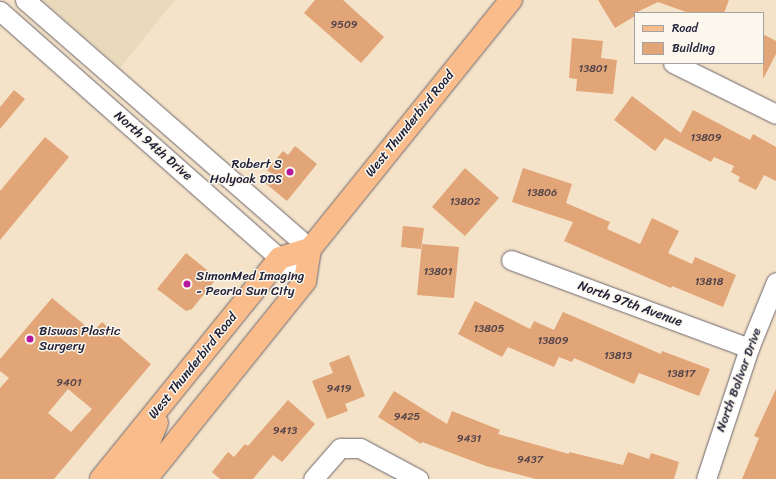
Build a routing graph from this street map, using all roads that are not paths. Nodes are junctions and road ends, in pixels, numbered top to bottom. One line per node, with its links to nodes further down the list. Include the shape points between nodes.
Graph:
1 (25, 0): 5 (street, North 94th Drive)
2 (511, 0): 10 (main road, West Thunderbird Road)
3 (0, 11): 7 (street, North 94th Drive)
4 (675, 64): 6 (street)
5 (135, 97): 7 (street); 8 (street, North 94th Drive)
6 (776, 114)
7 (118, 116): 9 (street, North 94th Drive)
8 (209, 162): 9 (street); 10 (street, North 94th Drive)
9 (193, 180): 11 (street, North 94th Drive)
10 (310, 249): 11 (main road); 13 (main road, West Thunderbird Road)
11 (280, 258): 13 (street, North 94th Drive); 16 (main road, West Thunderbird Road)
12 (511, 260): 15 (street, North 97th Avenue)
13 (305, 280): 19 (main road, West Thunderbird Road)
14 (776, 282): 15 (street, North Bolivar Drive)
15 (749, 348): 22 (street, North Bolivar Drive)
16 (164, 403): 17 (main road, West Thunderbird Road); 18 (main road, via 148,445)
17 (101, 479)
18 (125, 479)
19 (146, 479)
20 (313, 479): 21 (street, via 340,448 360,448)
21 (418, 479)
22 (706, 479)

